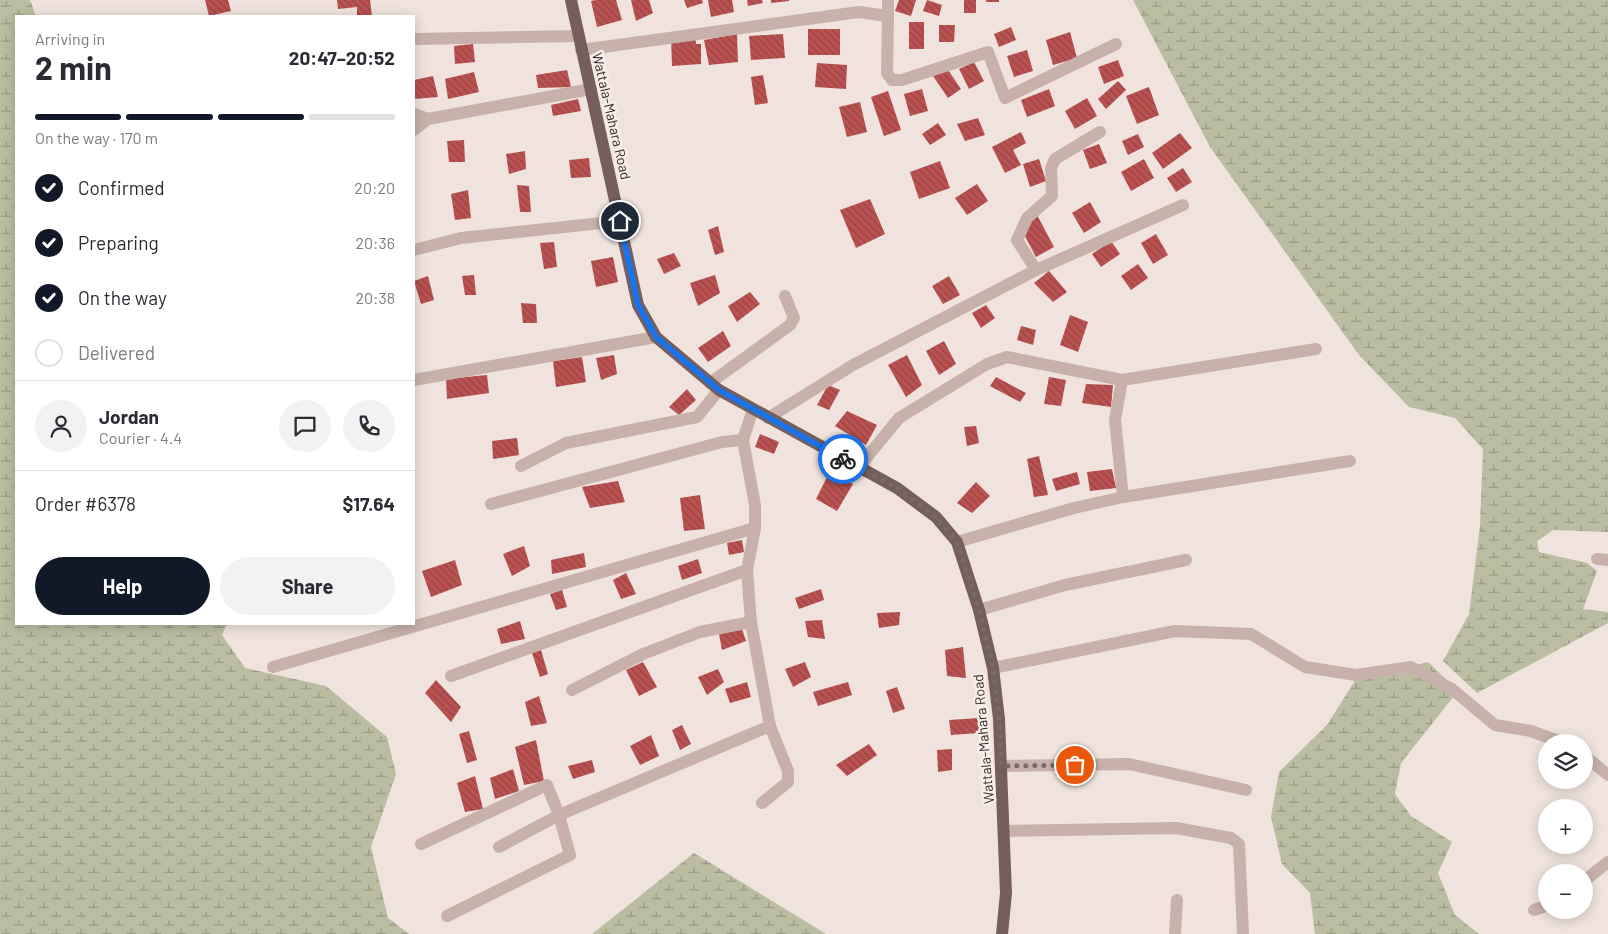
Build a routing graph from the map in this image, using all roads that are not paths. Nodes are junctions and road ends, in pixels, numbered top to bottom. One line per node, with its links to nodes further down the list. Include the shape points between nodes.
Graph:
1 (571, 0): 4 (main road, Wattala-Mahara Road)
2 (888, 0): 3 (street)
3 (888, 16): 6 (street, via 887,73 892,80 902,80 988,52 1005,98); 7 (street, via 859,12)
4 (578, 36): 5 (street); 7 (main road, Wattala-Mahara Road)
5 (415, 38)
6 (1116, 44)
7 (581, 50): 8 (main road, Wattala-Mahara Road)
8 (591, 89): 10 (street); 14 (main road, Wattala-Mahara Road)
9 (415, 114): 10 (street)
10 (428, 119): 11 (street)
11 (415, 129)
12 (1100, 132): 18 (street, via 1055,158 1051,168 1052,196 1027,218 1017,240)
13 (1183, 205): 18 (street)
14 (620, 221): 16 (street, via 461,238); 20 (main road, Wattala-Mahara Road, via 638,305)
15 (415, 240): 16 (street)
16 (434, 245): 17 (street)
17 (415, 250)
18 (1036, 270): 26 (street, via 853,365)
19 (785, 296): 24 (street, via 794,318 790,325)
20 (656, 337): 22 (street); 24 (main road, Wattala-Mahara Road)
21 (1316, 349): 23 (street)
22 (415, 380)
23 (1122, 380): 30 (street, via 1007,358 987,364 898,418); 31 (street, via 1116,420)
24 (714, 386): 25 (main road, Wattala-Mahara Road); 29 (street, via 697,417 566,444)
25 (753, 409): 26 (main road, Wattala-Mahara Road); 27 (street)
26 (768, 418): 30 (main road, Wattala-Mahara Road)
27 (743, 440): 32 (street, via 722,442); 33 (street, via 755,505)
28 (1350, 461): 31 (street)
29 (521, 466)
30 (859, 467): 34 (main road, Wattala-Mahara Road, via 897,488 936,517)
31 (1123, 497): 34 (street)
32 (491, 504)
33 (755, 528): 36 (street); 39 (street)
34 (957, 542): 37 (main road, Wattala-Mahara Road)
35 (1186, 560): 37 (street, via 1065,585)
36 (748, 570): 38 (street); 41 (street)
37 (979, 610): 40 (main road, Wattala-Mahara Road)
38 (751, 622): 42 (street, via 700,632 643,654); 43 (street)
39 (273, 667)
40 (993, 668): 44 (street, via 1175,630 1251,634 1305,667 1356,675 1411,667 1452,689 1495,725); 46 (main road, Wattala-Mahara Road)
41 (450, 676)
42 (572, 690)
43 (770, 726): 49 (street, via 788,771 788,782); 50 (street)
44 (1539, 734)
45 (1593, 763): 47 (street)
46 (1002, 766): 48 (street, via 1129,764); 51 (main road, Wattala-Mahara Road)
47 (1608, 775)
48 (1246, 790)
49 (762, 803)
50 (559, 815): 52 (street, via 547,786); 53 (street); 59 (street, via 570,856)
51 (1004, 831): 60 (main road, Wattala-Mahara Road, via 1006,893); 62 (street, via 1176,828 1231,838 1239,844)
52 (421, 844)
53 (500, 848)
54 (1608, 862): 55 (street)
55 (1593, 874)
56 (1178, 900): 61 (street)
57 (1538, 909): 58 (street)
58 (1534, 910)
59 (447, 916)
60 (1002, 934)
61 (1175, 934)
62 (1242, 934)

